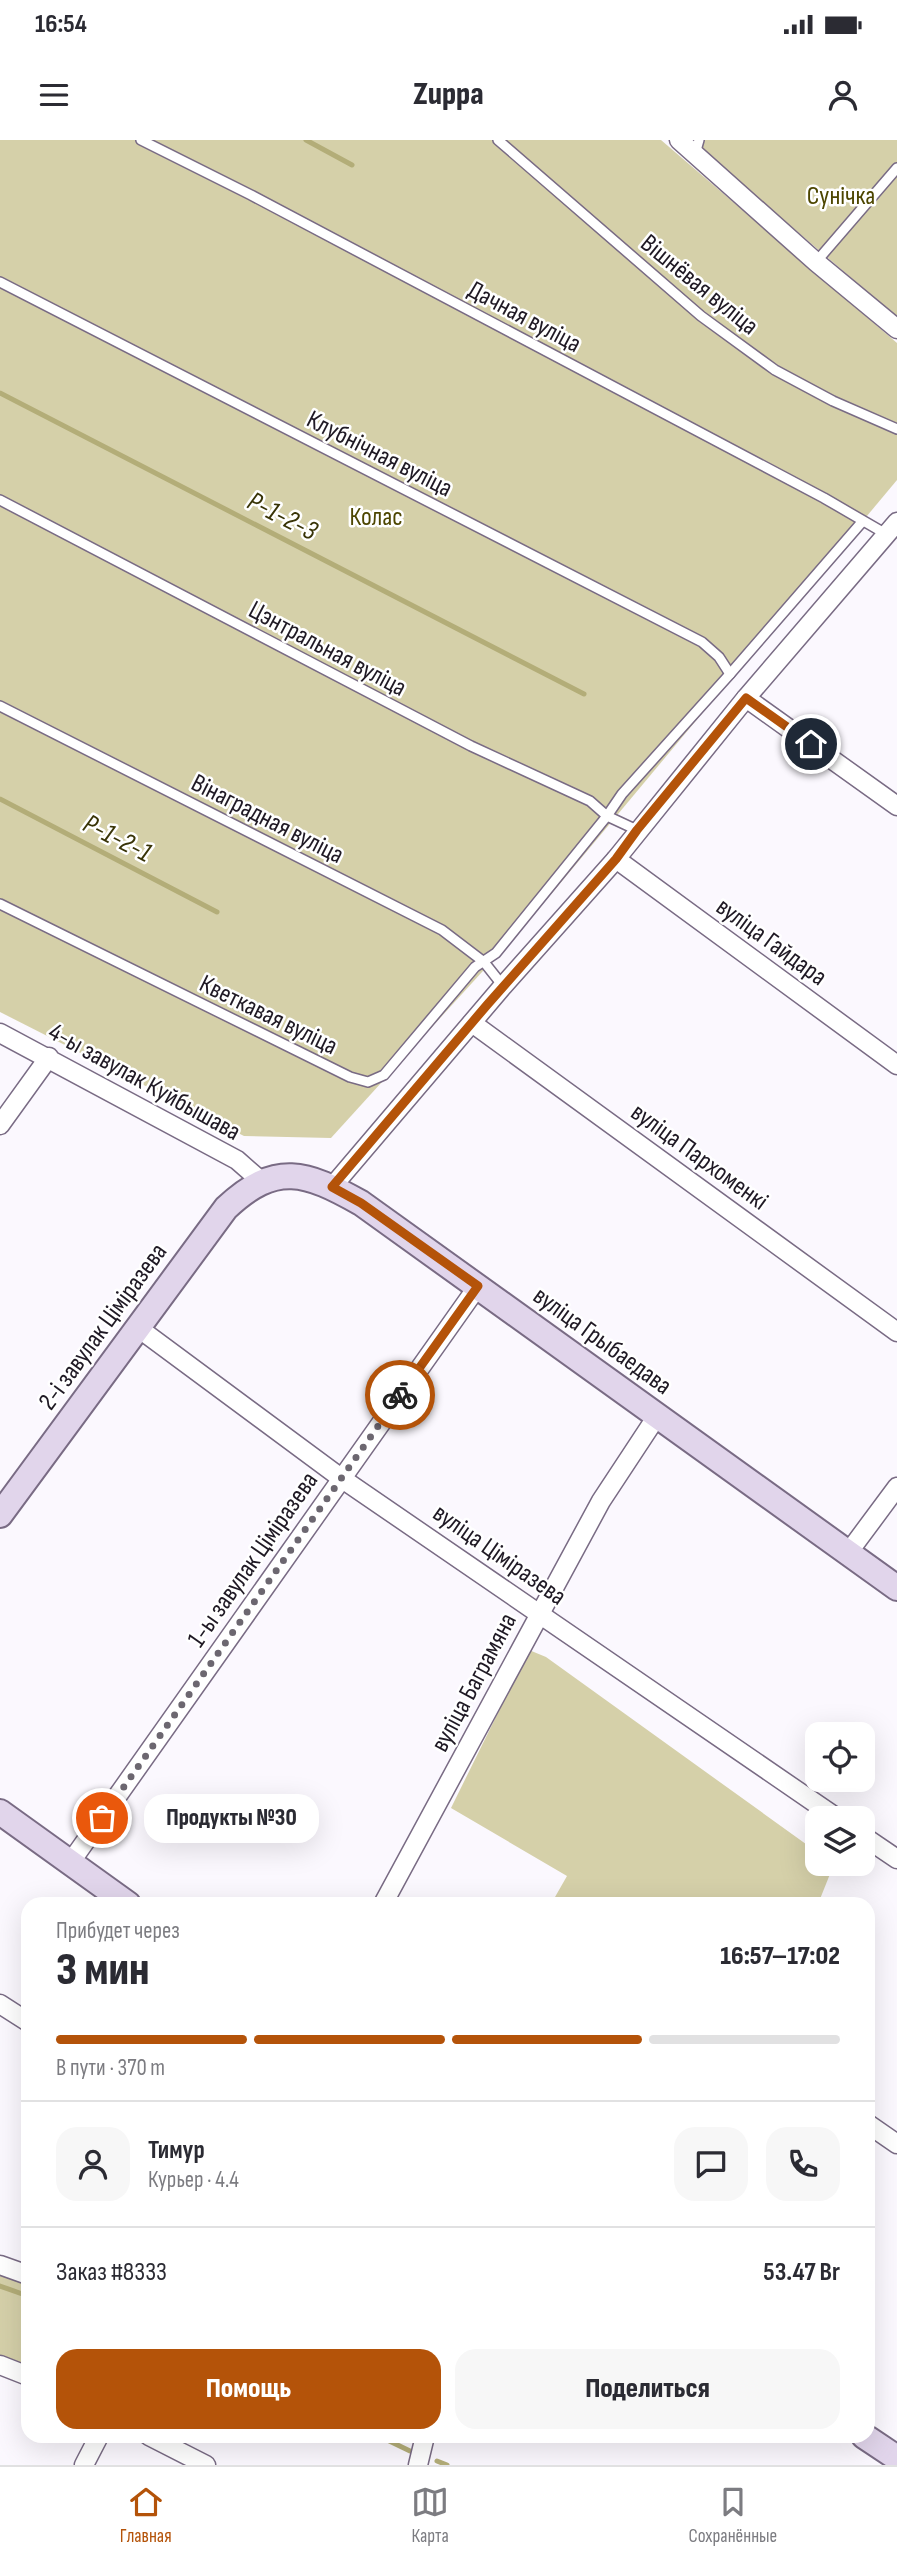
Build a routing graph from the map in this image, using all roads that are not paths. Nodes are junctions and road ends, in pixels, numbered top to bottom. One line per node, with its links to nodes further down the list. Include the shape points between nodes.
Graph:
1 (141, 140): 11 (lane, Дачная вуліца, via 787,478)
2 (498, 140): 9 (lane, Вішнёвая вуліца, via 701,316 765,362 833,401)
3 (679, 140): 4 (street)
4 (697, 147): 6 (street)
5 (897, 168): 6 (lane)
6 (816, 262): 8 (street)
7 (0, 282): 13 (lane, Клубнічная вуліца, via 702,642)
8 (897, 329)
9 (897, 429)
10 (0, 500): 17 (lane, Цэнтральная вуліца, via 471,746 590,801)
11 (862, 522): 12 (lane, Дачная вуліца); 13 (lane, Кветкавая вуліца)
12 (893, 533): 14 (street)
13 (730, 674): 17 (lane, Кветкавая вуліца)
14 (746, 698): 16 (street); 18 (street)
15 (0, 706): 21 (lane, Вінаградная вуліца, via 442,930)
16 (897, 806)
17 (607, 816): 18 (lane, Цэнтральная вуліца); 21 (lane, Кветкавая вуліца, via 514,932)
18 (637, 830): 19 (street)
19 (616, 859): 22 (street); 26 (street, вуліца Гайдара)
20 (0, 904): 21 (lane, Кветкавая вуліца, via 368,1082 384,1075)
21 (484, 962): 22 (lane, Вінаградная вуліца)
22 (503, 986): 23 (street)
23 (471, 1023): 29 (street); 32 (street, вуліца Пархоменкі)
24 (0, 1032): 25 (street, 4-ы завулак Куйбышава)
25 (49, 1057): 27 (street); 28 (street, 4-ы завулак Куйбышава, via 237,1160)
26 (897, 1065)
27 (0, 1125)
28 (261, 1181): 29 (street, вуліца Грыбаедава, via 285,1176 311,1178); 31 (street, 2-і завулак Ціміразева, via 226,1208)
29 (332, 1187): 30 (street, вуліца Грыбаедава)
30 (478, 1286): 33 (street, вуліца Грыбаедава); 34 (street, 1-ы завулак Ціміразева)
31 (137, 1327): 34 (street, вуліца Ціміразева); 36 (street, 2-і завулак Ціміразева)
32 (897, 1332)
33 (657, 1416): 37 (street, вуліца Грыбаедава); 39 (street, вуліца Баграмяна, via 601,1501)
34 (341, 1478): 39 (street, вуліца Ціміразева); 44 (street, 1-ы завулак Ціміразева)
35 (897, 1487): 37 (street)
36 (0, 1516)
37 (848, 1553): 38 (street, вуліца Грыбаедава)
38 (897, 1587)
39 (540, 1613): 40 (street, вуліца Ціміразева); 46 (street, вуліца Баграмяна)
40 (820, 1806)
41 (0, 1812): 44 (street)
42 (875, 1844): 43 (street)
43 (897, 1859)
44 (70, 1863): 45 (street)
45 (118, 1897)
46 (387, 1897)
47 (0, 2004): 48 (street)
48 (21, 2018)
49 (875, 2129): 50 (street)
50 (897, 2144)
51 (0, 2265): 52 (street)
52 (21, 2273)
53 (0, 2365): 54 (street)
54 (21, 2373)
55 (95, 2443): 60 (street)
56 (163, 2443): 61 (street)
57 (423, 2443): 62 (street)
58 (868, 2448): 59 (street)
59 (897, 2458)
60 (84, 2465)
61 (206, 2465)
62 (418, 2465)

